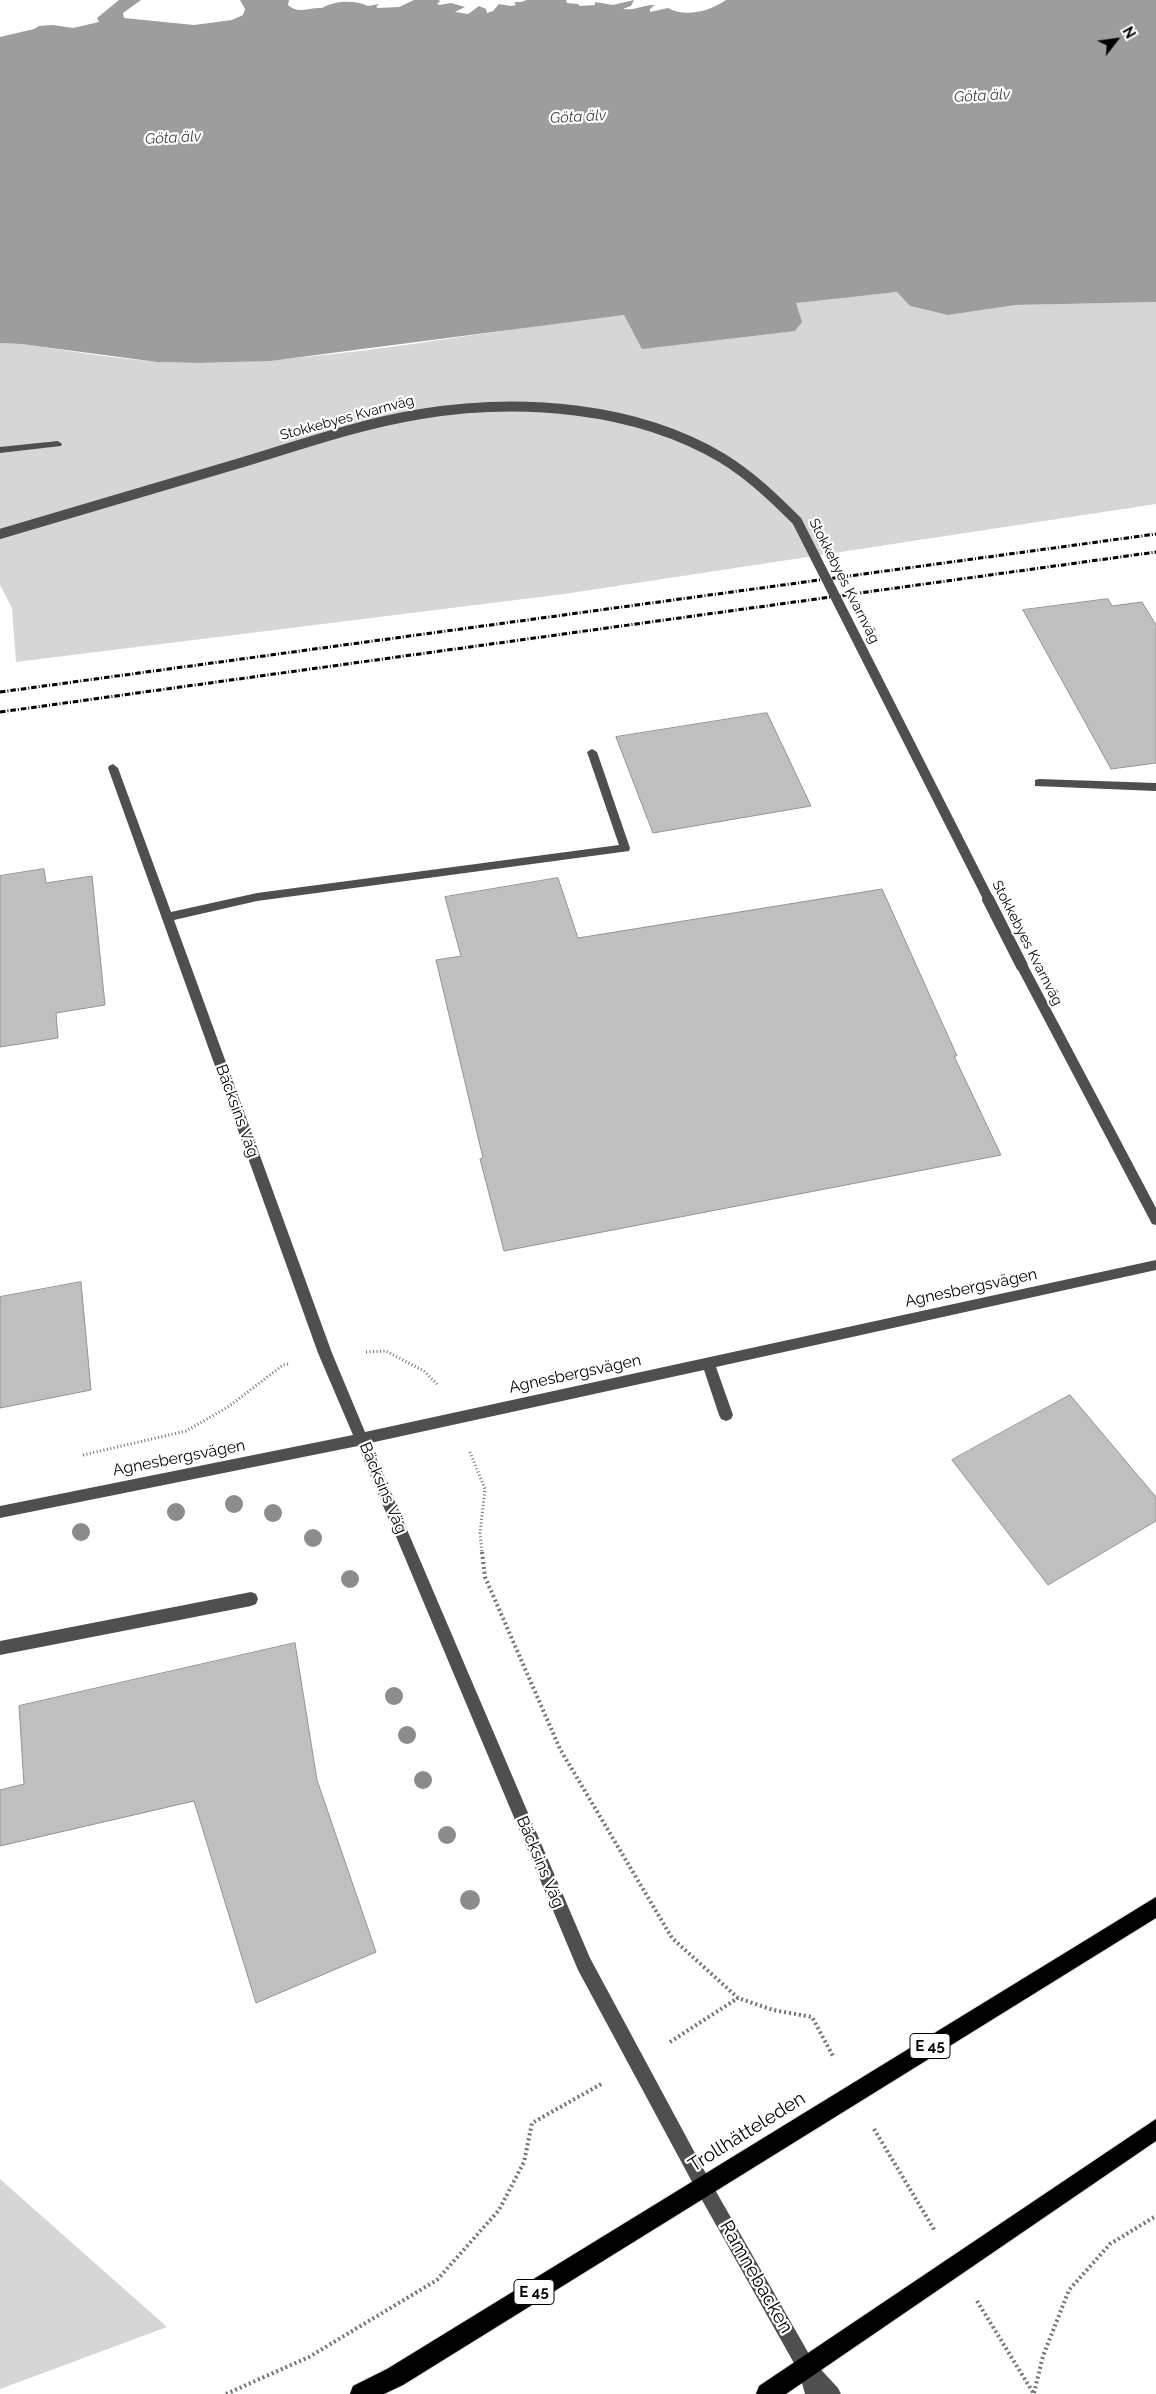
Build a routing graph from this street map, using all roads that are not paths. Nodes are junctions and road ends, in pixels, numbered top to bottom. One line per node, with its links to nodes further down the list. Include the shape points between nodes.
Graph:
1 (58, 444): 2 (street)
2 (0, 450)
3 (0, 534): 9 (street, Stokkebyes Kvarnväg, bridge, via 331,436 422,414 520,406 569,410 665,433 711,452 747,474 797,521 1022,966)
4 (592, 752): 8 (street, via 625,848 257,896)
5 (113, 768): 8 (street, Bäcksins Väg)
6 (1039, 783): 7 (street)
7 (1156, 787)
8 (168, 917): 13 (street, Bäcksins Väg, via 325,1353)
9 (1156, 1220)
10 (1156, 1265): 11 (street, Agnesbergsvägen)
11 (708, 1363): 12 (street); 13 (street, Agnesbergsvägen)
12 (726, 1415)
13 (362, 1439): 14 (street, Agnesbergsvägen); 19 (street, Bäcksins Väg, via 584,1964)
14 (0, 1512)
15 (251, 1599): 16 (street)
16 (0, 1648)
17 (1156, 1907): 19 (highway, Trollhätteleden / E 45)
18 (1156, 2129): 20 (highway)
19 (704, 2187): 20 (street, Ramnebacken); 21 (highway, Trollhätteleden / E 45, via 395,2377)
20 (807, 2367): 22 (highway); 23 (street, Ramnebacken); 24 (street, Ramnebacken)
21 (361, 2394)
22 (767, 2394)
23 (814, 2394)
24 (832, 2394)

